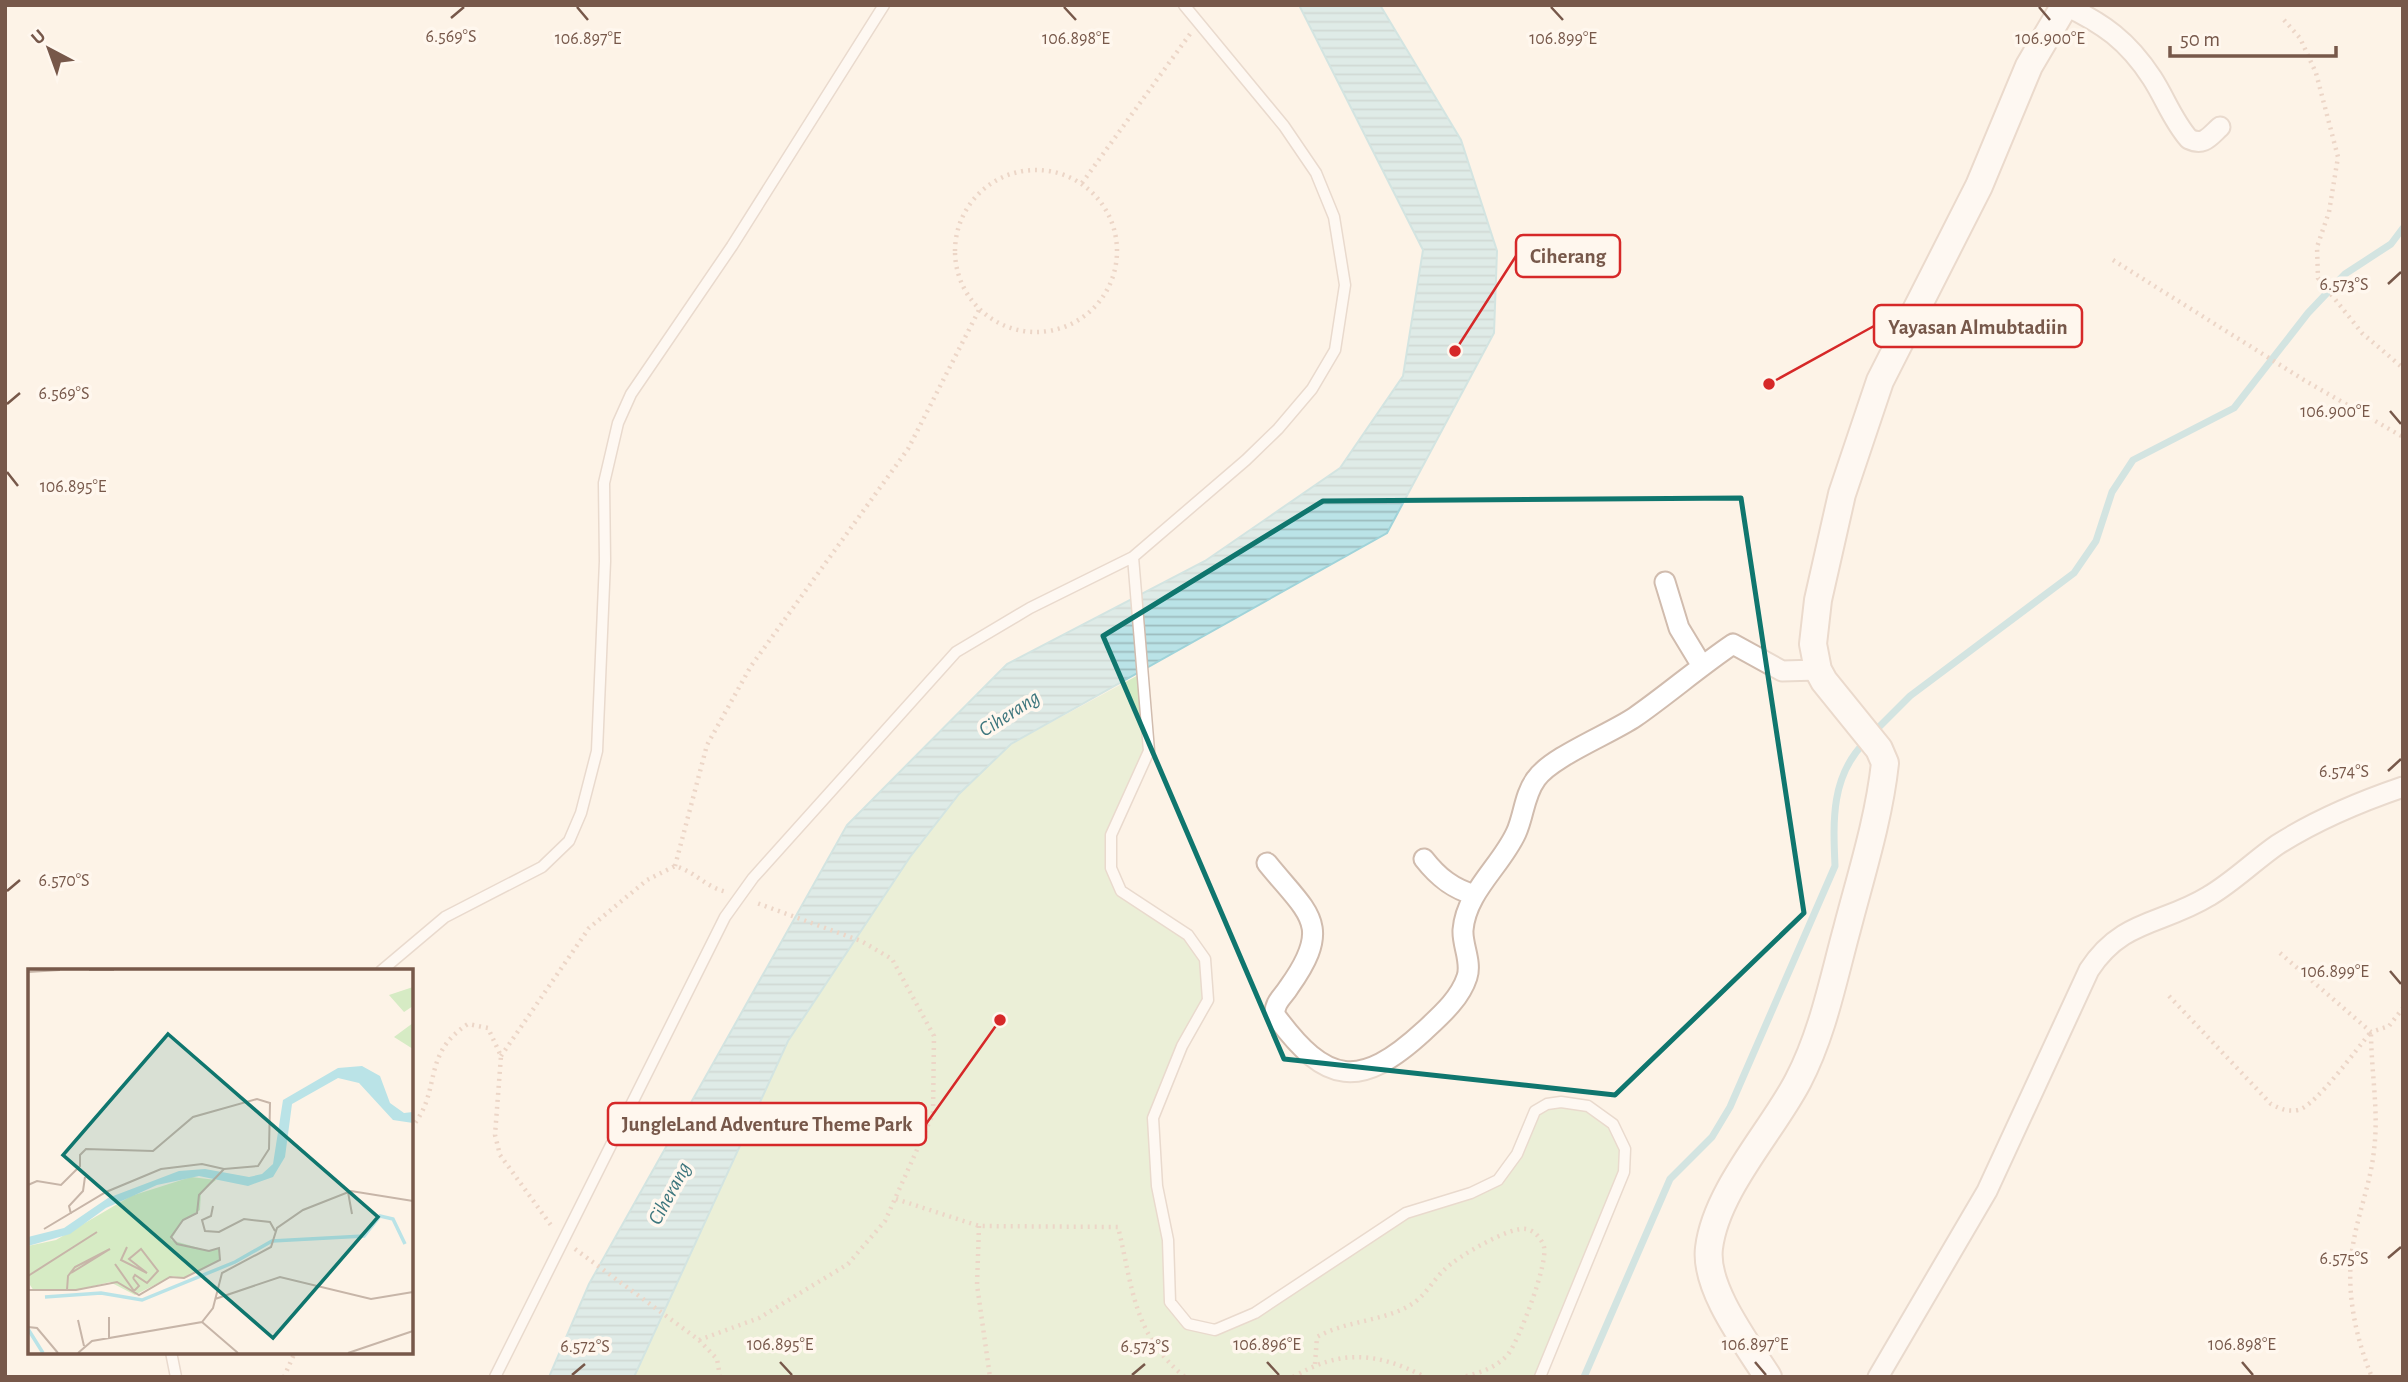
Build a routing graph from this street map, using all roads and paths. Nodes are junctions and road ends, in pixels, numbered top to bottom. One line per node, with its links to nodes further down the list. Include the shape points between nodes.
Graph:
1 (884, 5): 23 (lane, via 732,246 631,394 618,423 604,483 597,751 569,841 542,867 445,917)
2 (1184, 5): 5 (lane)
3 (2064, 5): 6 (street, via 2102,22 2130,50 2189,139 2205,141); 15 (street, via 2029,66 1979,186 1880,381 1842,494 1818,600 1813,644)
4 (2284, 20): 10 (path, via 2300,38 2316,73 2338,157 2329,212 2317,247 2319,280 2362,333)
5 (1198, 22): 7 (path); 12 (lane, via 1284,126 1316,173 1334,217 1345,285 1335,350 1312,389 1246,460)
6 (2220, 127)
7 (1082, 183): 9 (path, via 1058,172 1031,170 1005,176 982,190 965,211 956,236 955,263 963,288); 9 (path, via 1101,202 1114,226 1117,252 1112,279 1099,302 1079,320 1054,330 1027,332 1001,325)
8 (2113, 260): 11 (path)
9 (979, 310): 19 (path, via 908,449 751,666 707,745)
10 (2403, 368)
11 (2403, 437)
12 (1133, 557): 20 (lane, via 1030,608 956,652); 45 (lane, via 1149,751 1111,835 1111,868 1121,891 1188,935 1205,959 1208,1000 1182,1046 1153,1118 1157,1186 1168,1240 1170,1301 1188,1324 1215,1331 1255,1313 1406,1213 1498,1180 1517,1154 1535,1111 1561,1102 1588,1106 1613,1124 1625,1149 1624,1172)
13 (1665, 582): 14 (street, via 1679,628)
14 (1702, 666): 15 (street, via 1735,643 1782,671); 21 (street, via 1635,717 1545,769 1528,793 1517,832)
15 (1818, 670): 46 (street, via 1879,749 1885,764 1816,1039 1798,1081 1721,1211 1709,1250 1711,1270 1728,1313)
16 (2403, 787): 47 (street, via 2318,821 2208,897 2123,934 2099,955 2050,1050 1987,1191)
17 (1424, 859): 21 (street, via 1444,881)
18 (1267, 863): 21 (street, via 1303,904 1314,934 1310,956 1278,1001 1275,1015 1314,1059 1350,1074 1394,1056 1458,994 1468,976 1463,931)
19 (676, 866): 20 (path, via 710,888); 27 (path, via 647,880 589,928)
20 (741, 895): 29 (path, via 861,941 892,959 934,1036 933,1114); 31 (lane, via 725,917)
21 (1475, 895)
22 (2280, 954): 26 (path)
23 (383, 969)
24 (2169, 996): 26 (path, via 2271,1104 2286,1111 2301,1110 2314,1098)
25 (2403, 1007): 26 (path, via 2389,1026)
26 (2371, 1031): 48 (path, via 2377,1122 2352,1247 2351,1280 2354,1314)
27 (501, 1056): 28 (path, via 488,1028 468,1024 452,1034 437,1056 424,1109); 31 (path, via 495,1135 500,1155)
28 (413, 1125)
29 (896, 1199): 30 (path); 32 (path, via 886,1221 848,1264 759,1318)
30 (979, 1226): 40 (path, via 977,1285); 41 (path, via 1118,1227 1142,1328 1164,1360)
31 (561, 1239): 32 (path); 38 (lane)
32 (699, 1340): 39 (path, via 717,1359)
33 (171, 1354): 36 (lane)
34 (294, 1354): 37 (path)
35 (1315, 1364): 42 (path); 43 (path, via 1365,1354 1401,1364); 44 (path, via 1317,1337 1333,1328 1382,1318 1414,1303 1447,1266 1481,1246 1526,1229 1539,1236 1544,1261 1520,1331 1508,1354 1486,1371)
36 (176, 1377)
37 (284, 1377)
38 (495, 1377)
39 (720, 1377)
40 (990, 1377)
41 (1185, 1377)
42 (1293, 1377)
43 (1425, 1377)
44 (1463, 1377)
45 (1540, 1377)
46 (1768, 1377)
47 (1878, 1377)
48 (2371, 1377)

